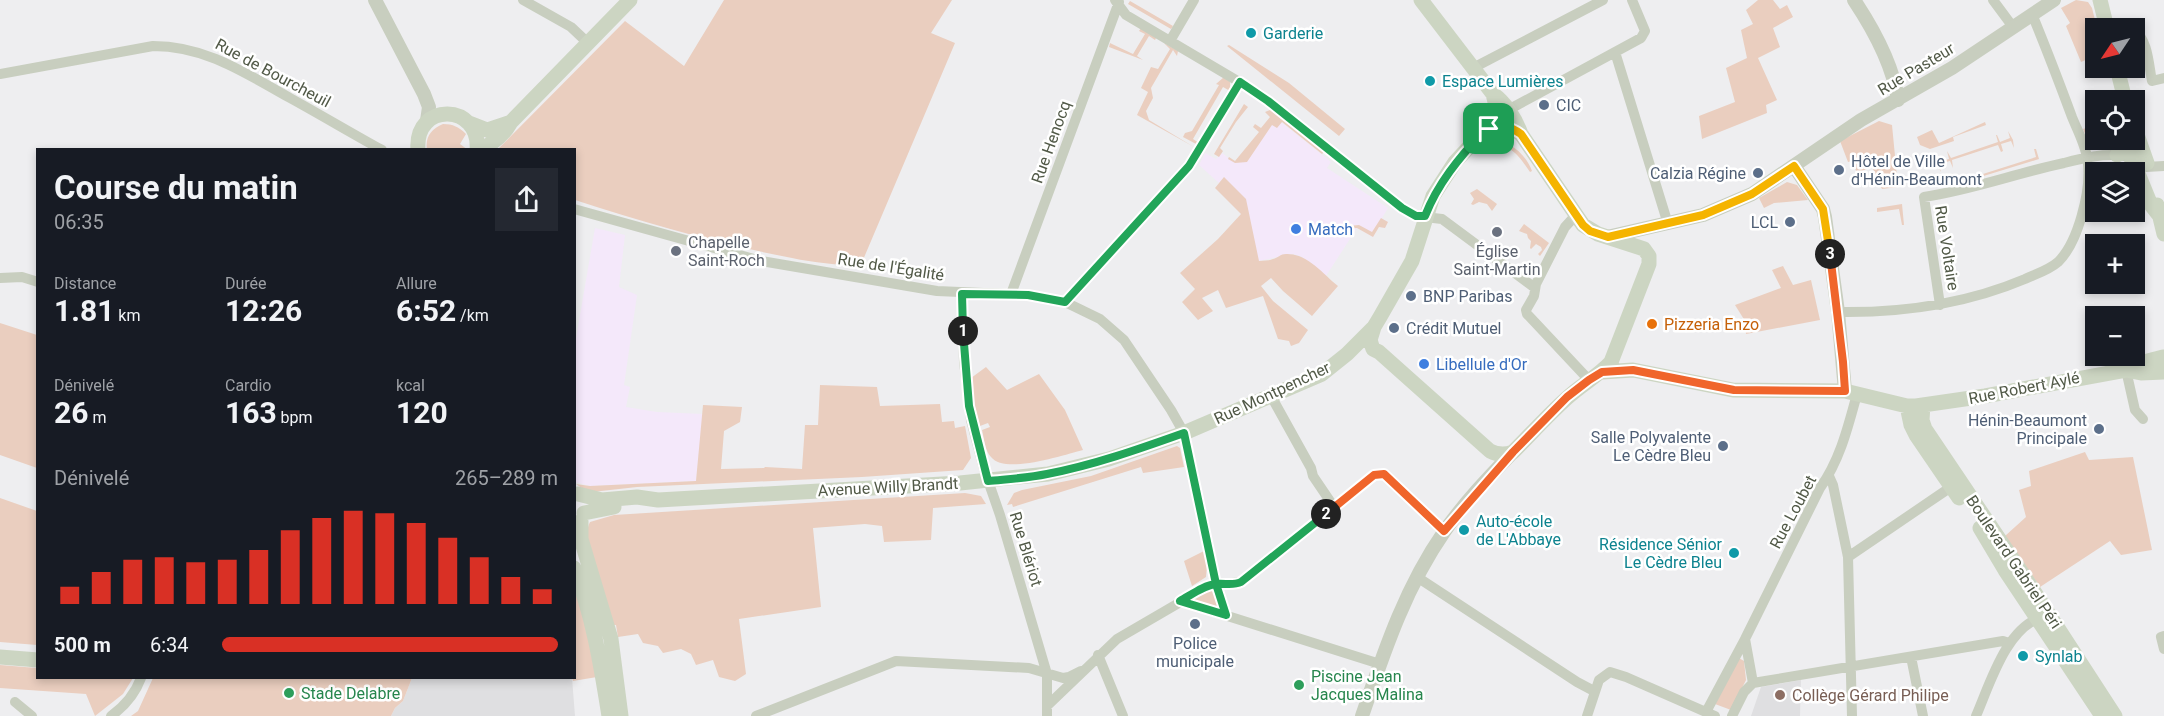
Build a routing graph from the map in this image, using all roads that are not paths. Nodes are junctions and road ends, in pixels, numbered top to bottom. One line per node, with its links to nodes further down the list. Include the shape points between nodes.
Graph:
1 (375, 0): 24 (street)
2 (523, 0): 17 (street, via 572,27)
3 (630, 0): 17 (main road)
4 (1194, 0): 16 (street)
5 (1421, 0): 20 (main road)
6 (1603, 0): 20 (street)
7 (1632, 0): 19 (street, via 1645,34)
8 (1854, 0): 26 (street, via 1885,56)
9 (1994, 0): 15 (street)
10 (2054, 0): 13 (street, Rue Pasteur)
11 (2100, 0): 14 (main road)
12 (1117, 2): 16 (street, via 1126,15); 58 (street, Rue Henocq)
13 (2032, 14): 15 (street, Rue Pasteur); 41 (street)
14 (2104, 18)
15 (2013, 27): 26 (street, Rue Pasteur)
16 (1170, 41): 23 (street)
17 (589, 44): 30 (main road)
18 (2145, 50): 22 (street, via 2152,81)
19 (1615, 52): 27 (street); 51 (street)
20 (1473, 68): 25 (main road)
21 (0, 74): 35 (street, Rue de Bourcheuil, via 153,46 175,46 233,66)
22 (2164, 78)
23 (1240, 82): 50 (street, via 1402,208); 59 (street, via 1196,157)
24 (424, 94): 28 (street); 29 (street, via 429,107)
25 (1493, 94): 27 (main road); 32 (main road, Rue Montpencher, via 1495,111)
26 (1898, 100): 45 (street, Rue Pasteur)
27 (1508, 110): 33 (main road)
28 (449, 114): 29 (main road); 31 (main road)
29 (427, 121): 34 (main road)
30 (511, 122): 31 (main road, via 487,130); 37 (main road, via 495,142)
31 (469, 123): 36 (main road, via 476,135)
32 (1483, 132): 33 (main road, via 1505,126); 50 (main road, Rue Montpencher, via 1455,162)
33 (1521, 134): 49 (main road)
34 (415, 147)
35 (378, 148)
36 (477, 148)
37 (484, 148)
38 (2124, 150): 39 (main road)
39 (2117, 155): 40 (street, Rue Voltaire); 43 (street, Rue Voltaire)
40 (2100, 156): 41 (street, Rue Voltaire); 42 (street, Rue Voltaire)
41 (2087, 158): 60 (street, via 2085,205 2070,243 2056,264 2011,285); 60 (street, Rue Voltaire, via 1924,197)
42 (2129, 162)
43 (2134, 162)
44 (2145, 164): 46 (street)
45 (1794, 166): 51 (street, Rue Pasteur, via 1739,201); 61 (street, via 1825,217)
46 (2164, 166)
47 (2145, 184): 52 (main road)
48 (576, 210): 57 (street, Rue de l'Égalité, via 761,261)
49 (1576, 214): 53 (main road, via 1590,231); 56 (street)
50 (1425, 216): 56 (street, via 1442,219); 62 (main road, Rue Montpencher, via 1412,261)
51 (1668, 224): 53 (street, Rue Pasteur)
52 (2164, 234)
53 (1608, 237): 63 (main road, via 1641,248 1650,259)
54 (0, 278): 55 (street, via 22,277)
55 (36, 281)
56 (1534, 288): 70 (street, via 1527,314)
57 (962, 294): 58 (street, Rue de l'Égalité); 81 (street, Rue Blériot, via 966,388)
58 (1011, 294): 59 (street, Rue de l'Égalité)
59 (1065, 302): 76 (street, Rue de l'Égalité, via 1100,319 1124,340)
60 (1940, 305): 61 (street)
61 (1838, 312): 71 (street)
62 (1374, 327): 65 (main road, via 1371,346); 66 (main road, Rue Montpencher)
63 (1618, 346): 67 (main road); 70 (main road, via 1611,362)
64 (2164, 356): 68 (main road, Rue Robert Aylé); 69 (main road)
65 (1390, 362): 66 (main road, via 1368,355); 77 (main road)
66 (1329, 370): 72 (main road, Rue Montpencher)
67 (1633, 370): 70 (main road, Rue Robert Aylé); 71 (main road, Rue Robert Aylé, via 1734,390)
68 (2126, 370): 69 (main road, Rue Robert Aylé); 73 (main road, Rue Robert Aylé); 75 (street, via 2134,410)
69 (2164, 371)
70 (1595, 376): 78 (main road, via 1567,397)
71 (1851, 393): 74 (main road, Rue Robert Aylé); 79 (street, Rue Loubet, via 1845,437)
72 (1271, 396): 76 (main road, Rue Montpencher); 85 (street)
73 (1923, 405): 74 (main road, Rue Robert Aylé); 94 (main road, Boulevard Gabriel Péri, via 1925,429)
74 (1907, 406): 82 (main road, Boulevard Gabriel Péri, via 1911,425)
75 (2143, 419)
76 (1184, 433): 81 (main road, Avenue Willy Brandt, via 1067,470); 91 (street, Rue de l'Égalité)
77 (1490, 451): 78 (main road, via 1502,455); 80 (street)
78 (1513, 452): 80 (street)
79 (1829, 476): 88 (street); 96 (street, Rue Loubet)
80 (1489, 478): 87 (street)
81 (988, 481): 84 (main road, Avenue Willy Brandt); 108 (street, Rue Blériot)
82 (1952, 487): 88 (street); 94 (main road, Boulevard Gabriel Péri)
83 (576, 493): 84 (main road, Avenue Willy Brandt, via 602,500); 86 (main road, via 583,503)
84 (658, 500): 86 (main road, Avenue Willy Brandt)
85 (1334, 507): 87 (street, via 1380,473); 91 (street, via 1241,582)
86 (580, 520): 118 (main road, via 581,539 611,639)
87 (1444, 531): 90 (street)
88 (1848, 557): 106 (street)
89 (576, 575): 117 (main road, via 601,665)
90 (1417, 577): 105 (street); 111 (street)
91 (1216, 584): 92 (street); 93 (street, Rue de l'Égalité)
92 (1180, 601): 93 (street); 101 (street)
93 (1226, 615): 105 (street)
94 (2043, 616): 97 (street, via 2019,630); 127 (main road, Boulevard Gabriel Péri); 128 (main road, Boulevard Gabriel Péri)
95 (2164, 636): 99 (street)
96 (1745, 639): 110 (street); 114 (street, Rue Loubet)
97 (2009, 644): 103 (street); 126 (street)
98 (0, 649): 100 (main road)
99 (2164, 649)
100 (36, 651)
101 (1098, 655): 107 (street); 120 (street)
102 (0, 657): 104 (main road)
103 (1911, 657): 106 (street); 125 (street)
104 (36, 660)
105 (1380, 664): 121 (street)
106 (1850, 666): 110 (street); 124 (street)
107 (1086, 667): 108 (street, via 1069,677); 113 (street)
108 (1047, 675): 113 (street, Rue Blériot); 119 (street, via 1029,668 896,661)
109 (141, 679): 116 (street, via 123,707)
110 (1754, 683): 123 (street, via 1744,692)
111 (1594, 691): 114 (street, via 1603,676 1616,673); 122 (street)
112 (15, 702): 115 (street)
113 (1047, 711)
114 (1711, 714)
115 (32, 716)
116 (111, 716)
117 (609, 716)
118 (621, 716)
119 (756, 716)
120 (1123, 716)
121 (1362, 716)
122 (1587, 716)
123 (1732, 716)
124 (1852, 716)
125 (1923, 716)
126 (1976, 716)
127 (2102, 716)
128 (2115, 716)

